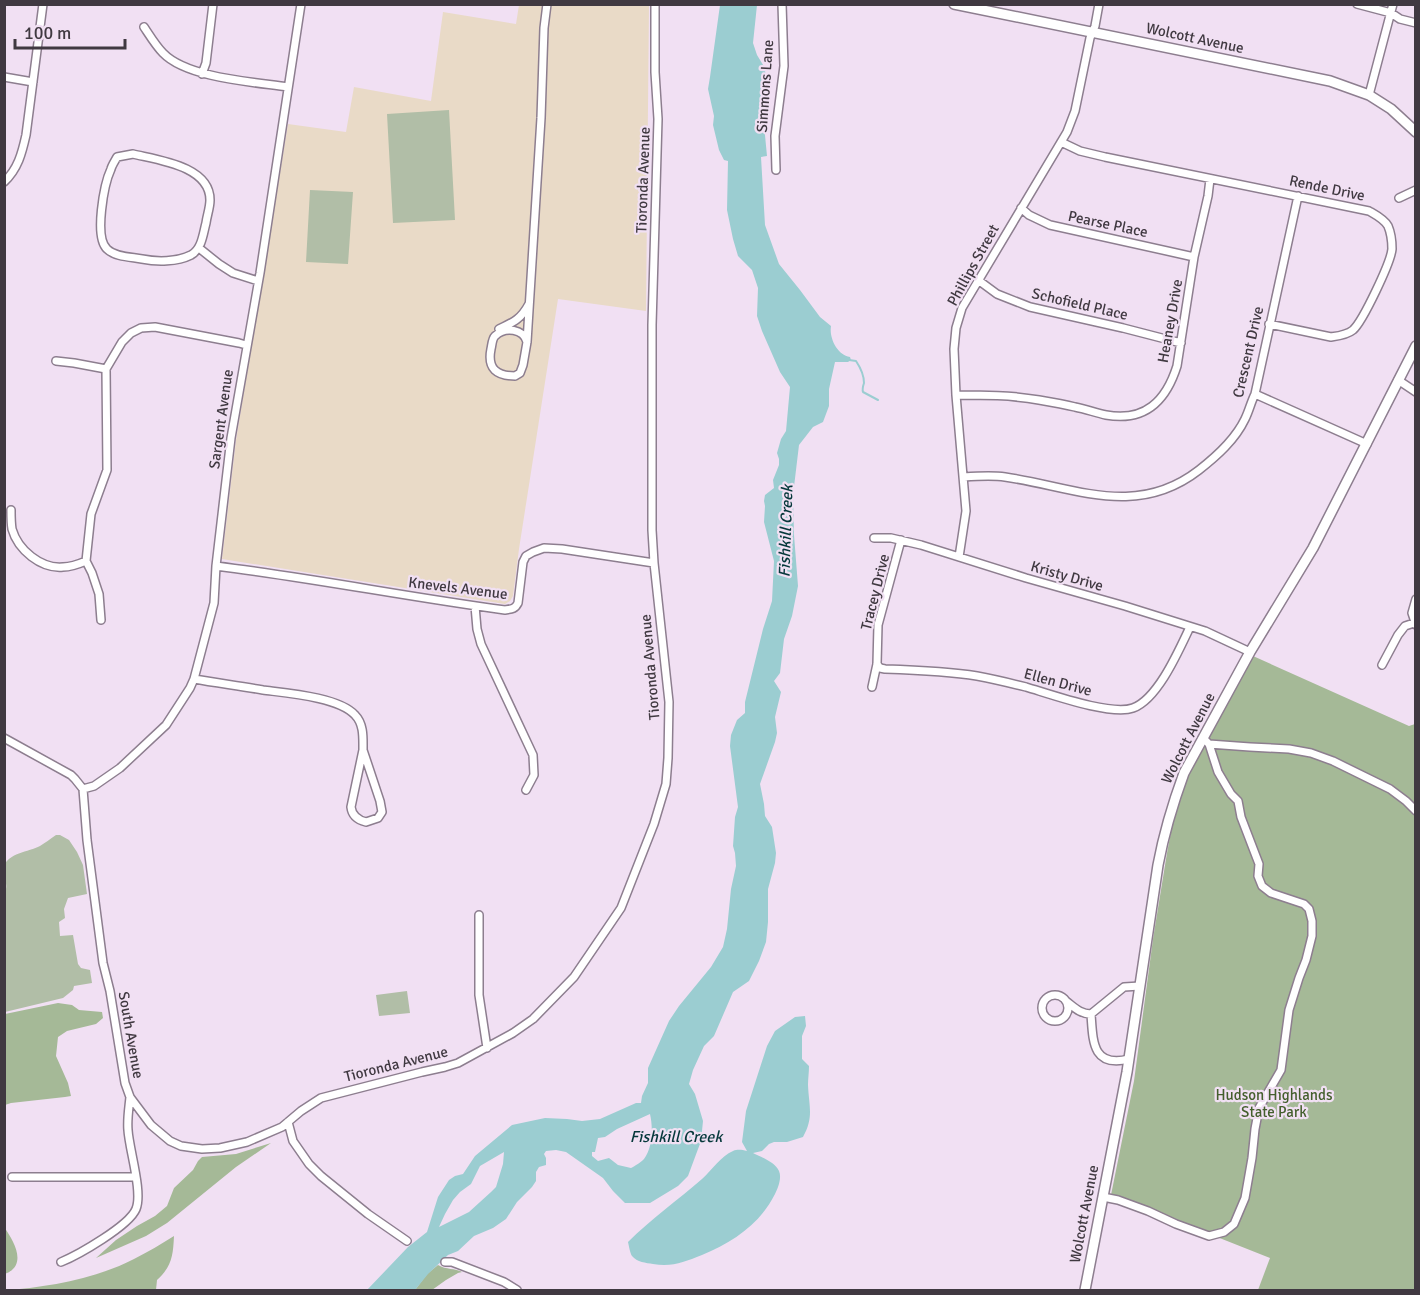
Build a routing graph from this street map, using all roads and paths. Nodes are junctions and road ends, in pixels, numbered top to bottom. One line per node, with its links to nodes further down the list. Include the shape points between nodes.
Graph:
1 (43, 4): 17 (street)
2 (213, 4): 15 (street)
3 (302, 4): 18 (street, Sargent Avenue)
4 (547, 4): 33 (street)
5 (655, 4): 53 (street, Tioronda Avenue, via 658,119 652,325)
6 (782, 4): 22 (street, Simmons Lane, via 784,66 775,136)
7 (954, 4): 14 (main road, Wolcott Avenue)
8 (1099, 4): 14 (street, Phillips Street)
9 (1357, 4): 11 (street)
10 (1393, 4): 11 (street)
11 (1391, 13): 12 (street); 19 (street)
12 (1416, 23)
13 (144, 27): 15 (street, via 164,55)
14 (1092, 32): 19 (main road, Wolcott Avenue, via 1330,81); 21 (street, Phillips Street, via 1075,111)
15 (202, 74): 18 (street)
16 (4, 77): 17 (street)
17 (33, 82): 24 (street, via 22,151 14,171)
18 (288, 87): 32 (street, Sargent Avenue)
19 (1369, 95): 20 (main road, Wolcott Avenue)
20 (1416, 132)
21 (1060, 142): 23 (street, Rende Drive, via 1080,151); 28 (street, Phillips Street)
22 (776, 170)
23 (1210, 179): 26 (street, Rende Drive); 30 (street, Heaney Drive)
24 (4, 182)
25 (1416, 189): 27 (street)
26 (1298, 196): 34 (street, Crescent Drive); 34 (street, Rende Drive, via 1370,211 1388,226 1392,251 1352,331 1331,336)
27 (1399, 198)
28 (1022, 208): 30 (street, Pearse Place, via 1050,225); 31 (street, Phillips Street)
29 (199, 248): 29 (street, via 210,198 202,181 178,165 133,154 117,157 109,172 100,220 104,247 111,253 151,261 185,257); 32 (street, via 233,273)
30 (1194, 256): 37 (street, Heaney Drive)
31 (978, 280): 37 (street, Schofield Place, via 997,294 1030,307); 45 (street, Phillips Street, via 956,328)
32 (258, 281): 38 (street, Sargent Avenue)
33 (530, 302): 35 (street, via 524,314 499,329); 36 (street)
34 (1269, 324): 44 (street, Crescent Drive)
35 (495, 336): 36 (street, via 514,330 521,332); 36 (street, via 490,363 496,371 509,376 520,373)
36 (527, 342)
37 (1181, 343): 45 (street, Heaney Drive, via 1172,382 1164,395 1148,409 1131,416 1006,395)
38 (246, 345): 41 (street, via 155,327 141,328 122,342); 54 (street, Sargent Avenue)
39 (1416, 346): 42 (main road, Wolcott Avenue)
40 (56, 361): 41 (street)
41 (106, 369): 52 (street, via 107,471 91,514)
42 (1398, 380): 43 (street); 46 (main road, Wolcott Avenue)
43 (1416, 392)
44 (1255, 394): 46 (street); 47 (street, Crescent Drive, via 1237,433 1216,457 1191,477 1156,493 1110,496 1005,477)
45 (956, 395): 47 (street, Phillips Street)
46 (1367, 444): 60 (main road, Wolcott Avenue, via 1313,548)
47 (964, 477): 51 (street, Phillips Street, via 966,510)
48 (11, 510): 52 (street, via 16,540 39,562 61,567)
49 (874, 538): 50 (street, Kristy Drive)
50 (901, 540): 51 (street, Kristy Drive); 61 (street, Tracey Drive, via 878,626)
51 (959, 557): 59 (street, Kristy Drive)
52 (86, 561): 57 (street, via 99,594)
53 (654, 563): 56 (street, Knevels Avenue, via 544,548 526,556 523,562 516,607 505,610); 75 (street, Tioronda Avenue, via 669,702 666,784 654,824 621,908 574,977 533,1019)
54 (216, 566): 56 (street, Knevels Avenue); 63 (street, Sargent Avenue, via 214,603)
55 (1416, 599): 58 (street, via 1412,613)
56 (476, 606): 69 (street, via 481,644 533,754 534,775)
57 (101, 620)
58 (1415, 624): 62 (street, via 1406,626 1398,635)
59 (1190, 627): 60 (street, Kristy Drive); 61 (street, Ellen Drive, via 1155,689 1142,703 1124,710 976,676 885,669)
60 (1250, 652): 66 (main road, Wolcott Avenue)
61 (877, 664): 64 (street, Tracey Drive)
62 (1382, 665)
63 (194, 679): 67 (street, via 308,696 348,708 360,724); 68 (street, Sargent Avenue, via 166,725 120,768)
64 (872, 687)
65 (4, 738): 68 (street, via 71,776)
66 (1206, 741): 70 (street, via 1311,753 1390,789); 72 (main road, Wolcott Avenue, via 1184,773 1164,835); 81 (street, via 1218,772 1238,801 1259,864 1262,886 1304,904 1309,909 1312,936 1289,1010 1281,1070 1259,1108 1245,1198 1234,1224 1209,1236)
67 (363, 750): 67 (street, via 351,807 357,818 366,822 378,818 381,812)
68 (83, 789): 77 (street, South Avenue, via 103,963)
69 (526, 790)
70 (1416, 811)
71 (479, 915): 75 (street, via 479,995)
72 (1140, 987): 74 (street, via 1124,987); 76 (main road, Wolcott Avenue)
73 (1066, 1002): 74 (street)
74 (1091, 1014): 76 (street, via 1096,1051 1109,1061)
75 (487, 1048): 78 (street, Tioronda Avenue, via 445,1067 321,1098)
76 (1129, 1059): 81 (main road, Wolcott Avenue)
77 (130, 1098): 78 (street, South Avenue, via 159,1133 175,1144 202,1149 247,1142); 80 (street, via 128,1131)
78 (288, 1122): 82 (street, via 293,1141 309,1164)
79 (12, 1177): 80 (street)
80 (136, 1177): 83 (street, via 135,1212 96,1244)
81 (1103, 1197): 86 (main road, Wolcott Avenue)
82 (407, 1241)
83 (61, 1262)
84 (445, 1262): 85 (street)
85 (517, 1290)
86 (1085, 1290)

